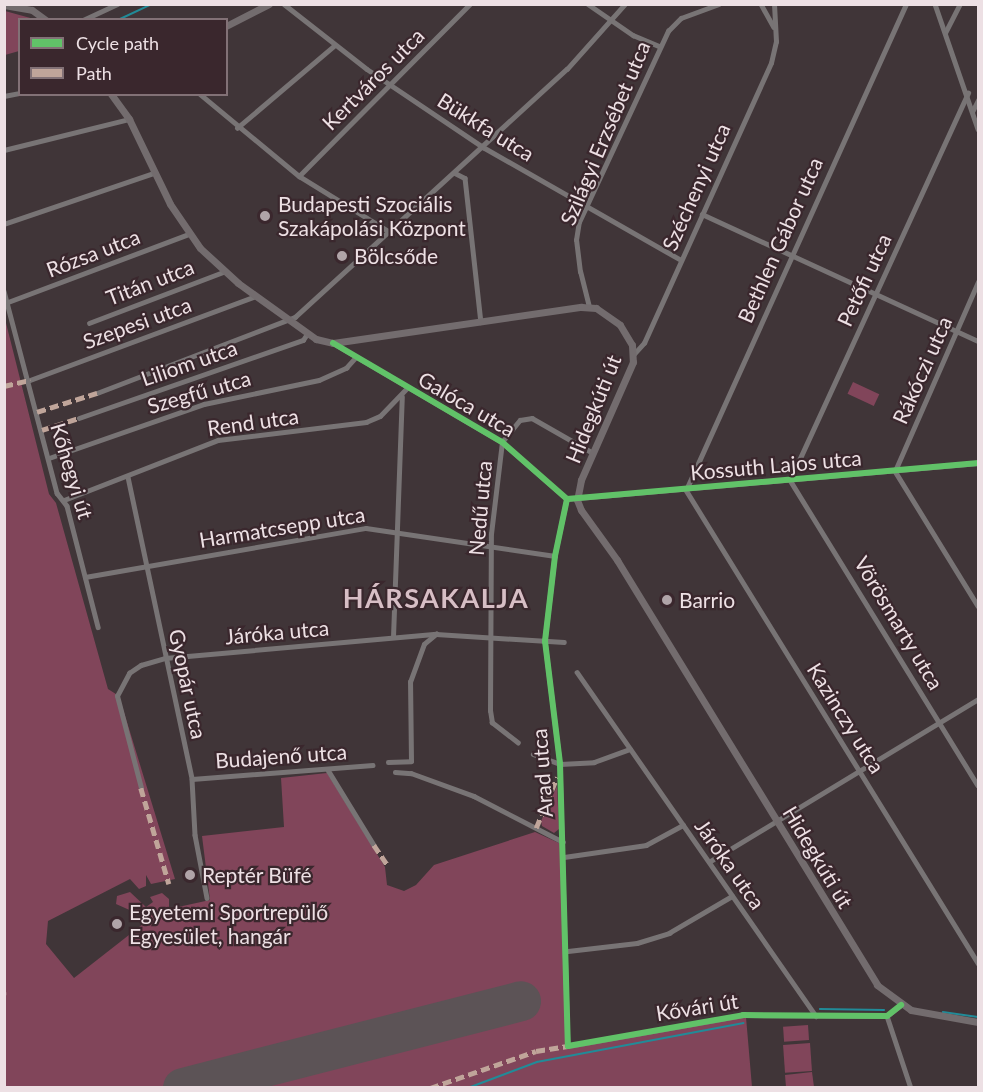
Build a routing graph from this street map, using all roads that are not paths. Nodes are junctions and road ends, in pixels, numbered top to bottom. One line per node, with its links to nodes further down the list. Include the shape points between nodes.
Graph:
1 (4, 4): 14 (main road)
2 (118, 4): 17 (street)
3 (269, 4): 19 (main road)
4 (284, 4): 22 (street, Bükkfa utca)
5 (470, 4): 24 (street, Kertváros utca)
6 (588, 4): 18 (street)
7 (625, 4): 18 (street)
8 (719, 4): 23 (street, Szilágyi Erzsébet utca, via 681,18)
9 (761, 4): 16 (street)
10 (774, 4): 15 (street, Széchenyi utca)
11 (906, 4): 43 (street, Bethlen Gábor utca)
12 (935, 4): 21 (street)
13 (960, 4): 21 (street)
14 (34, 8)
15 (775, 14): 16 (street); 20 (street, Széchenyi utca)
16 (766, 15): 20 (street)
17 (88, 18)
18 (611, 21): 23 (street); 33 (street, via 567,69)
19 (228, 25)
20 (776, 30): 39 (street, Széchenyi utca, via 771,63)
21 (945, 33): 25 (street)
22 (335, 45): 24 (street, Bükkfa utca); 31 (street)
23 (659, 46): 38 (street, Szilágyi Erzsébet utca)
24 (390, 85): 33 (street, Bükkfa utca); 37 (street, Kertváros utca)
25 (968, 93): 29 (street); 49 (street, Petőfi utca)
26 (112, 96): 30 (main road)
27 (202, 96): 31 (street)
28 (978, 100): 29 (street)
29 (972, 112): 32 (street)
30 (129, 119): 34 (street); 35 (main road)
31 (237, 128): 37 (street)
32 (978, 129)
33 (483, 147): 36 (street); 38 (street, Bükkfa utca)
34 (4, 150)
35 (154, 173): 40 (street); 42 (main road)
36 (455, 173): 41 (street); 52 (street, via 465,178)
37 (299, 176): 41 (street)
38 (587, 207): 44 (street, Bükkfa utca); 51 (street, Szilágyi Erzsébet utca, via 576,240)
39 (702, 214): 43 (street); 44 (street, Széchenyi utca)
40 (4, 224)
41 (390, 232): 53 (street)
42 (189, 234): 45 (main road); 50 (street, Rózsa utca)
43 (791, 256): 49 (street); 73 (street, Bethlen Gábor utca)
44 (681, 260): 59 (street, Széchenyi utca, via 644,343)
45 (224, 272): 48 (main road); 54 (street, Titán utca)
46 (978, 282): 55 (street, Rákóczi utca)
47 (4, 291): 50 (street, Kőhegyi út)
48 (256, 296): 53 (main road); 61 (street, Szepesi utca)
49 (875, 296): 55 (street); 72 (street, Petőfi utca)
50 (8, 302): 61 (street, Kőhegyi út)
51 (589, 307): 52 (main road); 59 (main road, Hidegkúti út, via 607,314 620,326)
52 (481, 319): 58 (main road)
53 (290, 321): 56 (main road); 63 (street)
54 (89, 323)
55 (957, 331): 57 (street); 70 (street, Rákóczi utca)
56 (307, 334): 58 (main road); 65 (street, Liliom utca, via 303,340)
57 (978, 341)
58 (333, 343): 60 (street, Galóca utca)
59 (634, 354): 67 (main road, Hidegkúti út, via 628,377)
60 (355, 358): 62 (street, Galóca utca); 68 (street, Szegfű utca, via 346,368 319,380 204,404)
61 (30, 380): 68 (street, Kőhegyi út)
62 (407, 388): 64 (street, Rend utca); 66 (street, Galóca utca)
63 (97, 393)
64 (402, 397): 71 (street, Rend utca, via 380,416 354,426 218,440); 77 (street)
65 (79, 417)
66 (502, 442): 67 (street, via 520,420 532,418); 74 (street, Galóca utca); 78 (street, Nedű utca)
67 (593, 453): 76 (main road, Hidegkúti út)
68 (49, 458): 75 (street, Kőhegyi út, via 57,493)
69 (978, 463): 70 (street, Kossuth Lajos utca)
70 (895, 471): 72 (street, Kossuth Lajos utca); 82 (street)
71 (128, 477): 75 (street, Rend utca); 80 (street, Gyopár utca)
72 (790, 480): 73 (street, Kossuth Lajos utca); 92 (street, Vörösmarty utca)
73 (686, 490): 76 (street, Kossuth Lajos utca); 100 (street, Kazinczy utca)
74 (567, 499): 76 (street); 79 (street, Arad utca)
75 (64, 500): 81 (street, Kőhegyi út)
76 (577, 500): 105 (main road, Hidegkúti út)
77 (398, 531): 78 (street, Harmatcsepp utca); 80 (street, Harmatcsepp utca, via 366,528); 86 (street)
78 (490, 546): 79 (street, Harmatcsepp utca); 85 (street, Nedű utca)
79 (555, 556): 87 (street, Arad utca)
80 (147, 567): 81 (street, Harmatcsepp utca); 89 (street, Gyopár utca)
81 (85, 577): 83 (street, Kőhegyi út)
82 (978, 606)
83 (98, 627)
84 (436, 634): 85 (street, Járóka utca); 86 (street, Járóka utca); 96 (street, via 424,644 410,682 411,761)
85 (492, 637): 87 (street, Járóka utca); 93 (street, Nedű utca, via 492,723)
86 (393, 638): 89 (street, Járóka utca)
87 (546, 641): 88 (street, Járóka utca); 97 (street, Arad utca)
88 (564, 642)
89 (165, 658): 102 (street, Gyopár utca); 104 (street, Járóka utca, via 129,673 117,696)
90 (577, 672): 94 (street, Járóka utca)
91 (978, 699): 92 (street)
92 (940, 723): 100 (street); 103 (street, Vörösmarty utca)
93 (518, 743)
94 (630, 749): 97 (street, via 594,762); 106 (street, Járóka utca)
95 (533, 754): 97 (street)
96 (388, 762)
97 (560, 764): 107 (street, Arad utca)
98 (372, 765): 99 (street, Budajenő utca)
99 (328, 770): 102 (street, Budajenő utca); 108 (street)
100 (860, 771): 105 (street); 114 (street, Kazinczy utca)
101 (395, 772): 107 (street, via 411,773 474,796)
102 (192, 779): 112 (street, Gyopár utca, via 195,835)
103 (978, 785)
104 (141, 788)
105 (777, 821): 110 (street); 115 (main road, Hidegkúti út, via 878,985)
106 (683, 825): 109 (street, via 646,846); 110 (street, Járóka utca)
107 (563, 842): 109 (street, Arad utca)
108 (374, 845)
109 (564, 857): 113 (street, Arad utca)
110 (709, 862): 111 (street, Járóka utca)
111 (732, 896): 113 (street, via 669,933 637,943); 116 (street, Járóka utca)
112 (207, 898)
113 (568, 951): 119 (street, Arad utca)
114 (978, 963)
115 (901, 1005): 117 (street); 118 (main road, Hidegkúti út, via 924,1015)
116 (816, 1016): 117 (street, Kővári út); 119 (street, Kővári út, via 743,1015)
117 (887, 1016): 120 (street)
118 (978, 1022)
119 (568, 1046)
120 (911, 1088)

